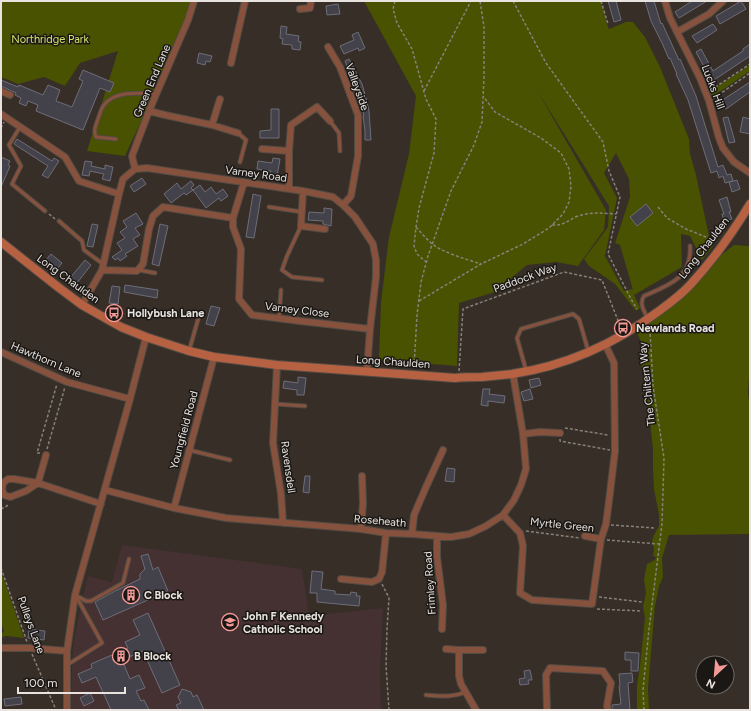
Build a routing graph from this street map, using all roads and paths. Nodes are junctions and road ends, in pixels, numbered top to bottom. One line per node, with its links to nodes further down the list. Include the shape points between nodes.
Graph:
1 (194, 1): 21 (street, Green End Lane)
2 (245, 1): 15 (street)
3 (311, 1): 11 (street, via 310,8)
4 (395, 1): 19 (path, via 393,9 397,23 412,49)
5 (471, 1): 19 (path)
6 (480, 1): 23 (path, via 484,26)
7 (514, 1): 49 (path, via 546,63 603,142 609,171 620,197)
8 (601, 1): 12 (path)
9 (665, 1): 13 (street, Lucks Hill)
10 (723, 1): 13 (street, via 709,14)
11 (300, 9)
12 (608, 24)
13 (678, 32): 20 (street, Lucks Hill)
14 (328, 47): 44 (street, Valleyside, via 340,67 358,115 358,156 351,196)
15 (231, 63)
16 (750, 64): 20 (path)
17 (750, 72): 25 (path)
18 (1, 91): 22 (street)
19 (424, 92): 54 (path, via 436,119 434,153)
20 (706, 93): 25 (street, Lucks Hill)
21 (157, 94): 26 (street, Green End Lane); 32 (lane, via 135,92 112,98 105,104 94,133 96,137)
22 (10, 95)
23 (483, 96): 52 (path, via 494,112 541,138 561,153 568,169 571,186 569,202 563,214); 57 (path, via 482,122 451,192)
24 (220, 99): 29 (street)
25 (709, 101): 38 (street, Lucks Hill, via 724,148 734,162)
26 (149, 111): 29 (street); 37 (street, Green End Lane, via 132,156)
27 (1, 114): 30 (street)
28 (330, 121): 34 (street, via 317,107 291,125); 35 (lane, via 339,133)
29 (212, 125): 31 (street)
30 (20, 127): 42 (street, via 65,157 79,181); 47 (lane, via 9,145 21,166 12,184)
31 (238, 133): 36 (lane, via 246,140)
32 (116, 139)
33 (262, 148): 34 (street)
34 (289, 151): 40 (street)
35 (340, 151)
36 (240, 162)
37 (135, 169): 39 (street, Varney Road, via 148,168); 42 (street, via 123,179)
38 (750, 173)
39 (244, 182): 40 (street, Varney Road); 50 (street)
40 (289, 188): 41 (street, Varney Road)
41 (303, 191): 44 (street, Varney Road, via 333,197); 48 (street)
42 (119, 194): 62 (street)
43 (750, 204): 58 (street, Long Chaulden)
44 (343, 205): 73 (street, Varney Road, via 355,217 373,244 376,277)
45 (269, 207): 48 (lane)
46 (658, 207): 58 (path, via 667,218 686,229)
47 (45, 212): 51 (path)
48 (302, 212): 53 (street)
49 (616, 214): 52 (path, via 586,214 559,226); 69 (path, via 608,254)
50 (233, 218): 63 (street, via 163,207 153,216 143,264); 71 (street, Varney Close, via 233,227 241,249 239,300 252,314)
51 (59, 222): 62 (lane, via 82,241 84,250)
52 (552, 225): 61 (path, via 523,244)
53 (301, 226): 55 (street); 65 (lane, via 282,270 292,277)
54 (416, 227): 57 (path); 60 (path, via 414,246 417,254)
55 (325, 229)
56 (1, 242): 68 (street, Long Chaulden)
57 (432, 244): 60 (path); 61 (path)
58 (724, 244): 72 (street, Long Chaulden, via 690,285)
59 (690, 246): 72 (lane, via 689,261 682,275 667,286 644,296 642,307)
60 (426, 262): 67 (path)
61 (481, 264): 67 (path)
62 (103, 267): 63 (street); 68 (street)
63 (138, 270): 64 (lane)
64 (155, 273)
65 (322, 280)
66 (281, 290): 71 (lane)
67 (419, 301): 85 (path)
68 (82, 305): 75 (street, Long Chaulden)
69 (638, 310)
70 (199, 316): 77 (lane)
71 (279, 318): 73 (street, Varney Close)
72 (647, 320): 74 (street, Long Chaulden); 118 (path, The Chiltern Way, via 664,458)
73 (370, 329): 82 (street, Varney Road)
74 (623, 335): 76 (street, Long Chaulden); 86 (path, Paddock Way, via 602,280 564,272 463,309)
75 (146, 338): 77 (street, Long Chaulden); 89 (street)
76 (605, 344): 79 (street, Long Chaulden); 94 (street, via 614,363)
77 (189, 351): 80 (street, Long Chaulden)
78 (1, 352): 87 (street, Hawthorn Lane)
79 (589, 352): 83 (street, Long Chaulden); 83 (lane, via 580,319 573,314 521,329 517,338)
80 (214, 357): 81 (street, Long Chaulden); 95 (street, Youngfield Road)
81 (277, 365): 82 (street, Long Chaulden); 90 (street, Ravensdell)
82 (367, 371): 85 (street, Long Chaulden)
83 (526, 371): 84 (street, Long Chaulden)
84 (513, 374): 86 (street, Long Chaulden); 92 (street, Roseheath)
85 (414, 375): 86 (street, Long Chaulden)
86 (458, 377)
87 (58, 378): 88 (street, Hawthorn Lane); 98 (path, via 37,453)
88 (67, 382): 89 (street, Hawthorn Lane); 98 (path)
89 (130, 399): 102 (street)
90 (275, 404): 91 (lane); 108 (street, Ravensdell, via 273,443 282,494)
91 (304, 406)
92 (522, 434): 93 (street); 107 (street, Roseheath, via 526,469 514,500)
93 (560, 434): 94 (path, via 561,427); 97 (path, via 560,441)
94 (615, 437): 97 (street)
95 (189, 450): 99 (lane); 106 (street, Youngfield Road)
96 (443, 450): 114 (street, via 414,515)
97 (615, 451): 109 (street)
98 (46, 455): 101 (street)
99 (230, 460)
100 (362, 476): 111 (street)
101 (38, 483): 103 (street); 103 (street, via 8,479 3,482 2,489 4,495); 104 (street)
102 (105, 490): 104 (street); 106 (street, Roseheath)
103 (10, 497): 105 (path, via 7,506)
104 (101, 504): 123 (street)
105 (1, 508)
106 (174, 508): 108 (street, Roseheath, via 226,518)
107 (503, 515): 112 (street); 115 (street, Roseheath, via 469,534)
108 (283, 523): 111 (street, Roseheath)
109 (606, 524): 110 (path); 117 (street)
110 (655, 528)
111 (361, 529): 113 (street, Roseheath)
112 (520, 532): 116 (path, Myrtle Green, via 582,538); 126 (street, via 523,546 520,593 532,600)
113 (386, 533): 114 (street, Roseheath); 122 (street)
114 (412, 534): 115 (street, Roseheath)
115 (437, 536): 128 (street, Frimley Road, via 443,605)
116 (585, 536): 117 (street, Myrtle Green)
117 (601, 539): 118 (path); 124 (street)
118 (659, 544): 144 (path, The Chiltern Way, via 643,690)
119 (129, 559): 123 (lane, via 122,582 91,601 86,602)
120 (1, 568): 130 (path, Pulleys Lane)
121 (341, 579): 122 (street, via 372,582)
122 (379, 579): 141 (path, via 389,598 386,666)
123 (75, 595): 134 (street); 135 (lane, via 102,643)
124 (593, 596): 125 (path); 126 (street)
125 (642, 602)
126 (592, 604): 127 (path, via 595,609)
127 (641, 611)
128 (442, 629)
129 (1, 648): 130 (street)
130 (30, 648): 134 (street); 139 (path, Pulleys Lane)
131 (446, 649): 132 (street)
132 (459, 650): 133 (street); 136 (street, via 459,676)
133 (484, 650)
134 (67, 652): 135 (street)
135 (66, 665): 140 (street)
136 (466, 692): 137 (lane, via 457,696); 142 (street)
137 (426, 694)
138 (547, 709): 143 (street, via 546,675 550,668 603,671 610,683)
139 (56, 710)
140 (67, 710)
141 (389, 710)
142 (476, 710)
143 (608, 710)
144 (644, 710)

